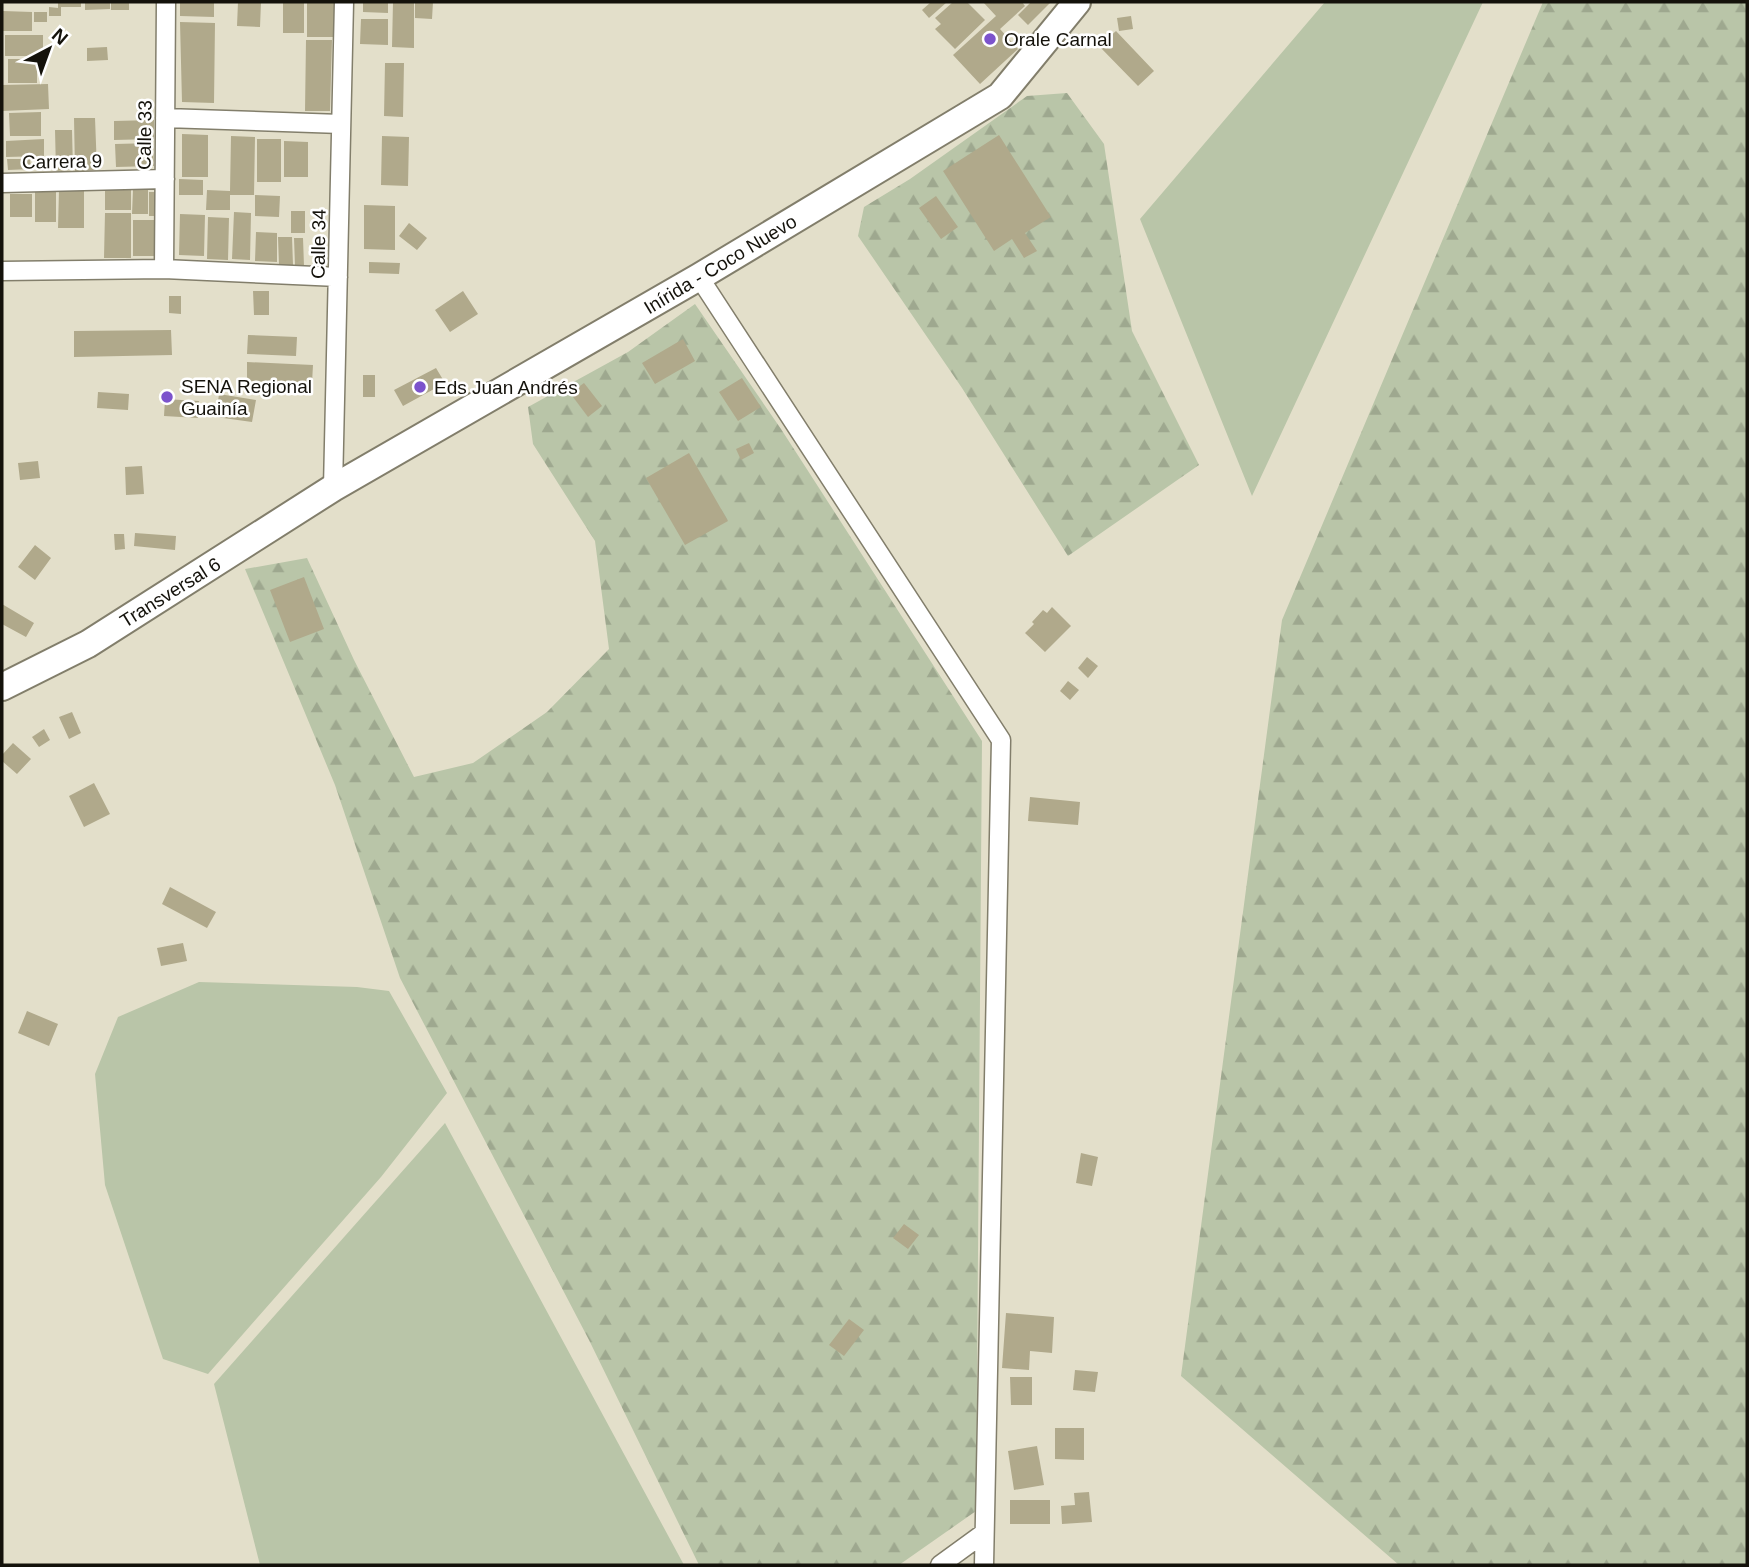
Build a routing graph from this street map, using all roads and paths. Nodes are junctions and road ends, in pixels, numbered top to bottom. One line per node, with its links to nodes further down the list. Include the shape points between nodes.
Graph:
1 (166, 2): 4 (street, Calle 33)
2 (344, 2): 5 (street, Calle 34)
3 (1077, 2): 11 (street, Inírida - Coco Nuevo, via 1000,96)
4 (165, 118): 5 (street); 6 (street, Calle 33)
5 (341, 124): 10 (street, Calle 34)
6 (165, 180): 7 (street, Carrera 9); 8 (street, Calle 33)
7 (2, 183)
8 (164, 269): 9 (street); 10 (street)
9 (2, 271)
10 (338, 277): 12 (street, Calle 34)
11 (699, 277): 12 (street, Inírida - Coco Nuevo); 14 (street, via 1001,740)
12 (333, 488): 13 (street, Transversal 6, via 88,644)
13 (2, 687)
14 (984, 1533): 15 (street); 16 (street)
15 (940, 1565)
16 (984, 1565)

